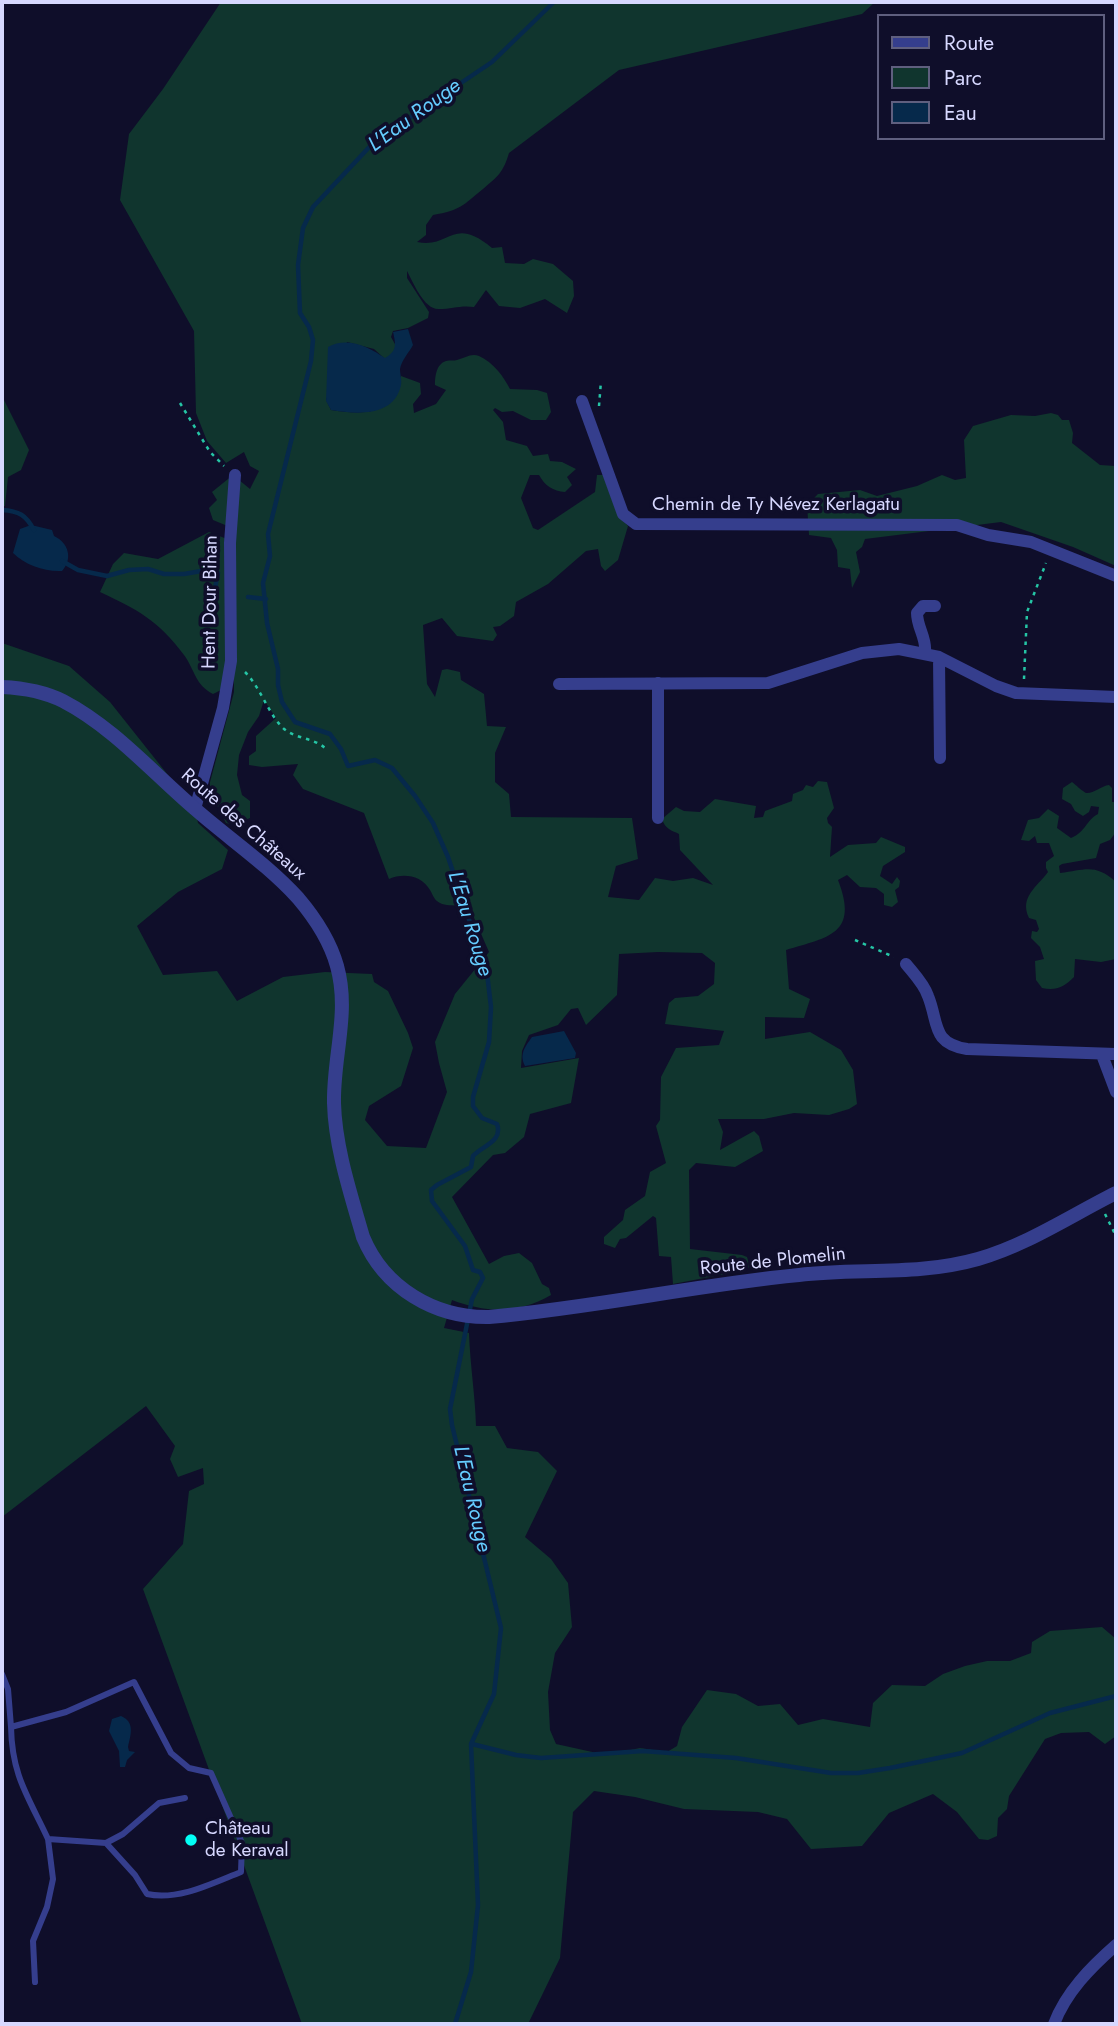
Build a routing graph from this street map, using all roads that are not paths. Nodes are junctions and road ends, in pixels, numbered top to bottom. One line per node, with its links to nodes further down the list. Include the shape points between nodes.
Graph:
1 (582, 401): 3 (street, Chemin de Ty Névez Kerlagatu, via 623,514 636,524 957,525 1031,542)
2 (235, 475): 12 (street, Hent Dour Bihan, via 230,543 231,661)
3 (1116, 576)
4 (935, 606): 5 (street, via 923,606 917,613)
5 (925, 653): 6 (street); 8 (street, via 874,650 768,683)
6 (939, 657): 10 (street, via 996,687 1023,695); 11 (street)
7 (559, 684): 8 (street)
8 (658, 684): 13 (street)
9 (2, 687): 12 (street, Route des Châteaux, via 47,694 82,712)
10 (1116, 697)
11 (940, 758)
12 (195, 809): 19 (street, Route des Châteaux, via 286,885 329,943 339,972 342,1007 335,1122 363,1237 376,1263 404,1290 433,1307)
13 (658, 818)
14 (906, 964): 16 (street, via 927,993 937,1030 952,1046)
15 (1116, 1054): 16 (street)
16 (1102, 1055): 17 (street)
17 (1116, 1092)
18 (1116, 1194): 19 (street, Route de Plomelin, via 1031,1238 953,1265 797,1275 527,1313)
19 (466, 1316)
20 (2, 1674): 21 (lane)
21 (11, 1727): 23 (lane, via 15,1768); 24 (lane, via 66,1712 134,1682 171,1753 190,1768 211,1773 242,1843 241,1872 159,1897 147,1894)
22 (185, 1798): 24 (lane, via 159,1803)
23 (48, 1839): 24 (lane); 26 (lane, via 53,1879 33,1941)
24 (106, 1843)
25 (1116, 1945): 27 (street, via 1080,1981)
26 (35, 1982)
27 (1054, 2024)

